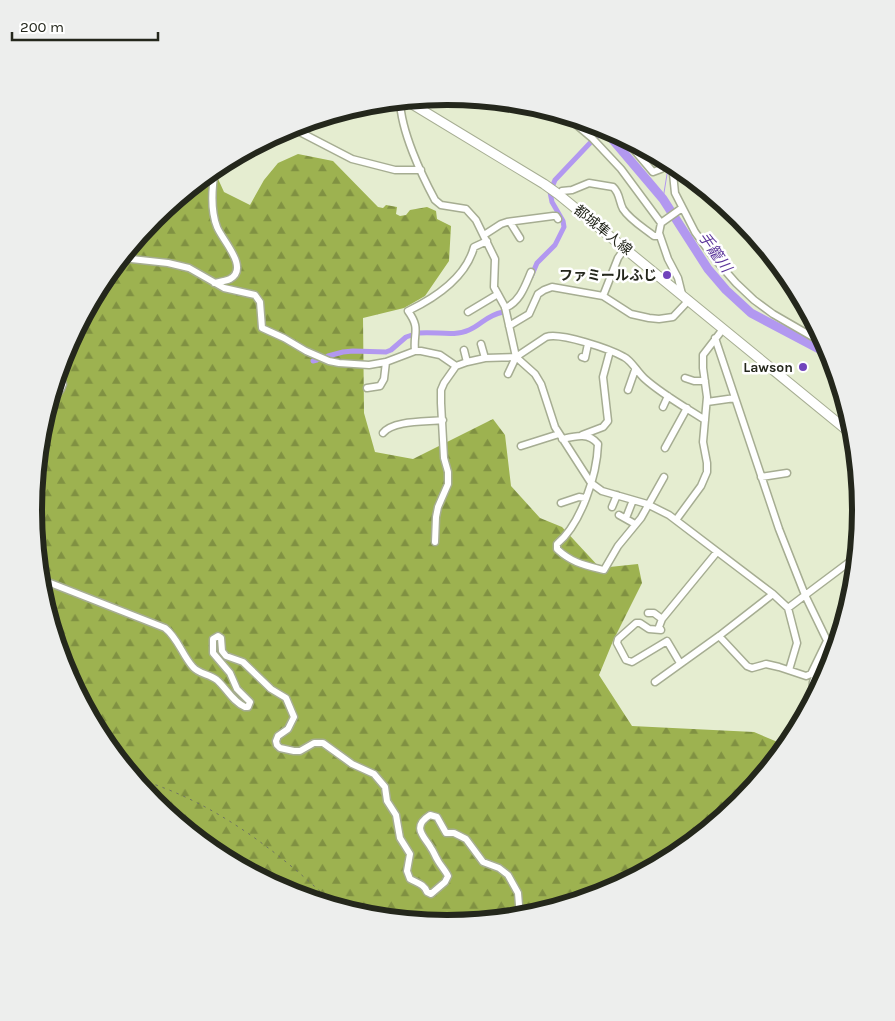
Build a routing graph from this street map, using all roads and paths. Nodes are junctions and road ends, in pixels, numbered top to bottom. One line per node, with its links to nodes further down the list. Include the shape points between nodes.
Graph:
1 (416, 107): 10 (main road, 都城隼人線)
2 (401, 108): 7 (street)
3 (580, 128): 14 (street, via 621,168)
4 (301, 133): 7 (street, via 352,159 395,170)
5 (636, 152): 6 (street, via 653,172)
6 (662, 167)
7 (421, 170): 16 (street, via 436,202 468,210)
8 (673, 174): 11 (street, via 675,193)
9 (214, 180): 21 (street, via 212,201 216,225 237,265 232,278)
10 (559, 194): 15 (street, via 589,183 613,187 628,215 654,236); 18 (main road, 都城隼人線)
11 (682, 208): 14 (street); 30 (street, via 707,249 736,283 773,314)
12 (558, 219): 13 (street, via 553,216)
13 (510, 222): 16 (street, via 501,224); 17 (street)
14 (661, 223): 15 (street)
15 (659, 236): 24 (street)
16 (486, 238): 22 (street, via 495,260 494,285); 34 (street, via 474,247 468,262 444,288 408,311 416,326)
17 (520, 238)
18 (625, 248): 23 (street); 24 (main road, 都城隼人線)
19 (130, 259): 21 (street, via 189,268)
20 (531, 272): 25 (street, via 518,299)
21 (214, 282): 39 (street, via 224,288 255,295 260,302 262,328 306,351 339,363 369,365)
22 (498, 294): 25 (street); 26 (street)
23 (603, 296): 24 (street, via 633,314 659,319 674,316); 27 (street, via 560,287 549,288 538,294 529,314)
24 (686, 297): 28 (main road, 都城隼人線)
25 (505, 308): 27 (street)
26 (468, 312)
27 (509, 326): 36 (street)
28 (723, 329): 29 (street); 55 (main road, 都城隼人線)
29 (715, 338): 45 (street, via 703,355); 49 (street)
30 (814, 338)
31 (481, 344): 38 (street)
32 (588, 344): 35 (street); 36 (street, via 549,335); 37 (street, via 585,358)
33 (464, 350): 40 (street)
34 (416, 351): 39 (street); 41 (street, via 440,355)
35 (610, 351): 42 (street, via 627,359); 57 (street, via 603,377 608,421 603,427)
36 (516, 357): 38 (street); 43 (street); 58 (street, via 541,384)
37 (582, 357)
38 (485, 358): 40 (street)
39 (386, 362): 46 (street, via 380,386)
40 (467, 362): 41 (street)
41 (456, 366): 53 (street, via 441,390)
42 (635, 370): 47 (street); 48 (street)
43 (508, 374)
44 (685, 378): 45 (street)
45 (704, 382): 50 (street)
46 (367, 388)
47 (628, 390)
48 (668, 396): 51 (street); 52 (street)
49 (735, 398): 50 (street); 63 (street)
50 (707, 402): 54 (street)
51 (663, 407)
52 (687, 408): 54 (street); 60 (street)
53 (443, 420): 56 (street, via 394,426); 73 (street, via 448,484 438,507)
54 (705, 420): 71 (street, via 703,442 707,472 701,486)
55 (844, 428)
56 (383, 433)
57 (582, 435): 58 (street); 64 (street, via 598,444)
58 (560, 437): 59 (street); 64 (street)
59 (521, 446)
60 (665, 448)
61 (787, 473): 63 (street)
62 (664, 477): 69 (street)
63 (761, 477): 78 (street)
64 (592, 483): 65 (street, via 602,491); 66 (street)
65 (617, 495): 67 (street); 70 (street)
66 (585, 498): 68 (street); 72 (street, via 574,524 557,544 557,549 568,559 604,570)
67 (633, 500): 69 (street); 72 (street, via 622,517)
68 (560, 502)
69 (647, 504): 71 (street); 72 (street)
70 (612, 507)
71 (676, 520): 74 (street)
72 (635, 524)
73 (436, 542)
74 (718, 552): 77 (street); 81 (street)
75 (849, 562): 78 (street)
76 (49, 582): 91 (street, via 166,628 197,671 216,680 238,703 248,706 249,699 213,654 213,639 221,638 222,651 226,656 243,662 270,689 286,698 294,717 278,736 280,748 300,751 314,743 323,743 352,764 374,774 383,784 387,801 396,815 400,838 410,854 410,879 420,883 431,894 446,882 448,876 420,828 422,821 430,815 437,817 446,833 466,839 483,862 508,875 518,893)
77 (773, 594): 79 (street); 83 (street)
78 (806, 595): 79 (street); 85 (street)
79 (788, 608): 88 (street, via 797,643)
80 (648, 613): 81 (street)
81 (662, 619): 82 (street)
82 (661, 630): 84 (street); 84 (street, via 649,630 636,623 617,643 626,660 632,662)
83 (720, 636): 87 (street); 88 (street, via 747,666 752,668 766,664)
84 (667, 641): 87 (street)
85 (826, 644): 86 (street); 88 (street, via 811,674 802,676); 90 (street)
86 (829, 648)
87 (680, 663): 89 (street)
88 (789, 670)
89 (655, 682)
90 (813, 686)
91 (519, 909)

